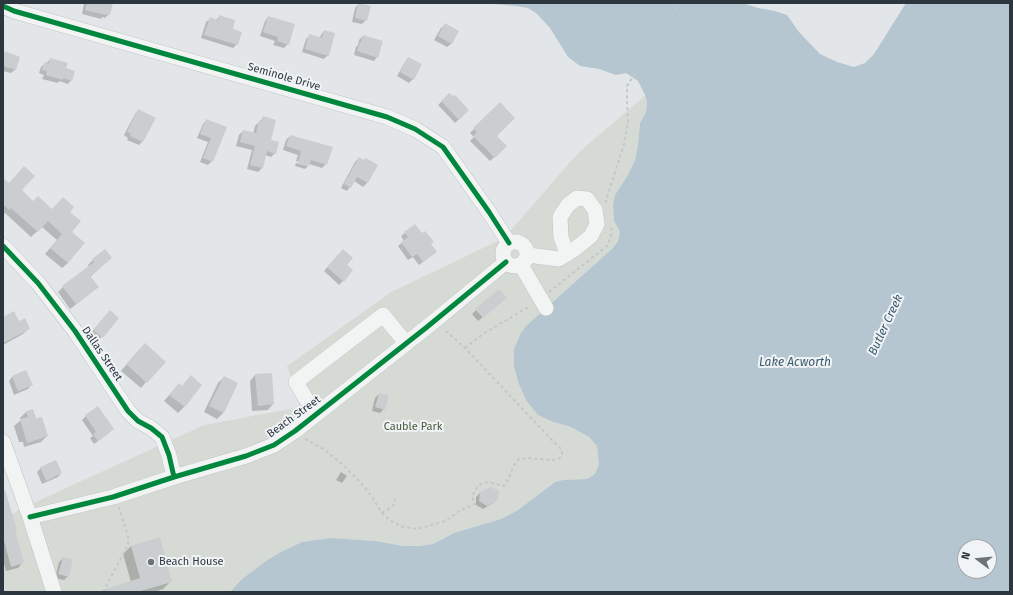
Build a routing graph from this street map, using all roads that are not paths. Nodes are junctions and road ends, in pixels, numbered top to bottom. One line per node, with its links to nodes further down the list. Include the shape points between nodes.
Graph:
1 (3, 6): 2 (street, Seminole Drive, via 387,117 415,129 443,147)
2 (509, 244): 5 (street, via 516,242 526,248); 6 (street, via 503,254)
3 (3, 246): 11 (street, Dallas Street, via 38,283 128,411 162,437)
4 (567, 254): 5 (street, via 558,259)
5 (524, 260): 6 (street, via 513,266); 7 (street)
6 (506, 262): 8 (street, Beach Street)
7 (546, 308)
8 (406, 343): 9 (street, Beach Street); 9 (street, via 383,315 296,382)
9 (318, 413): 11 (street, Beach Street, via 274,445 253,454)
10 (3, 442): 12 (street)
11 (174, 477): 12 (street, Beach Street, via 113,497)
12 (30, 518): 13 (street)
13 (54, 592)

